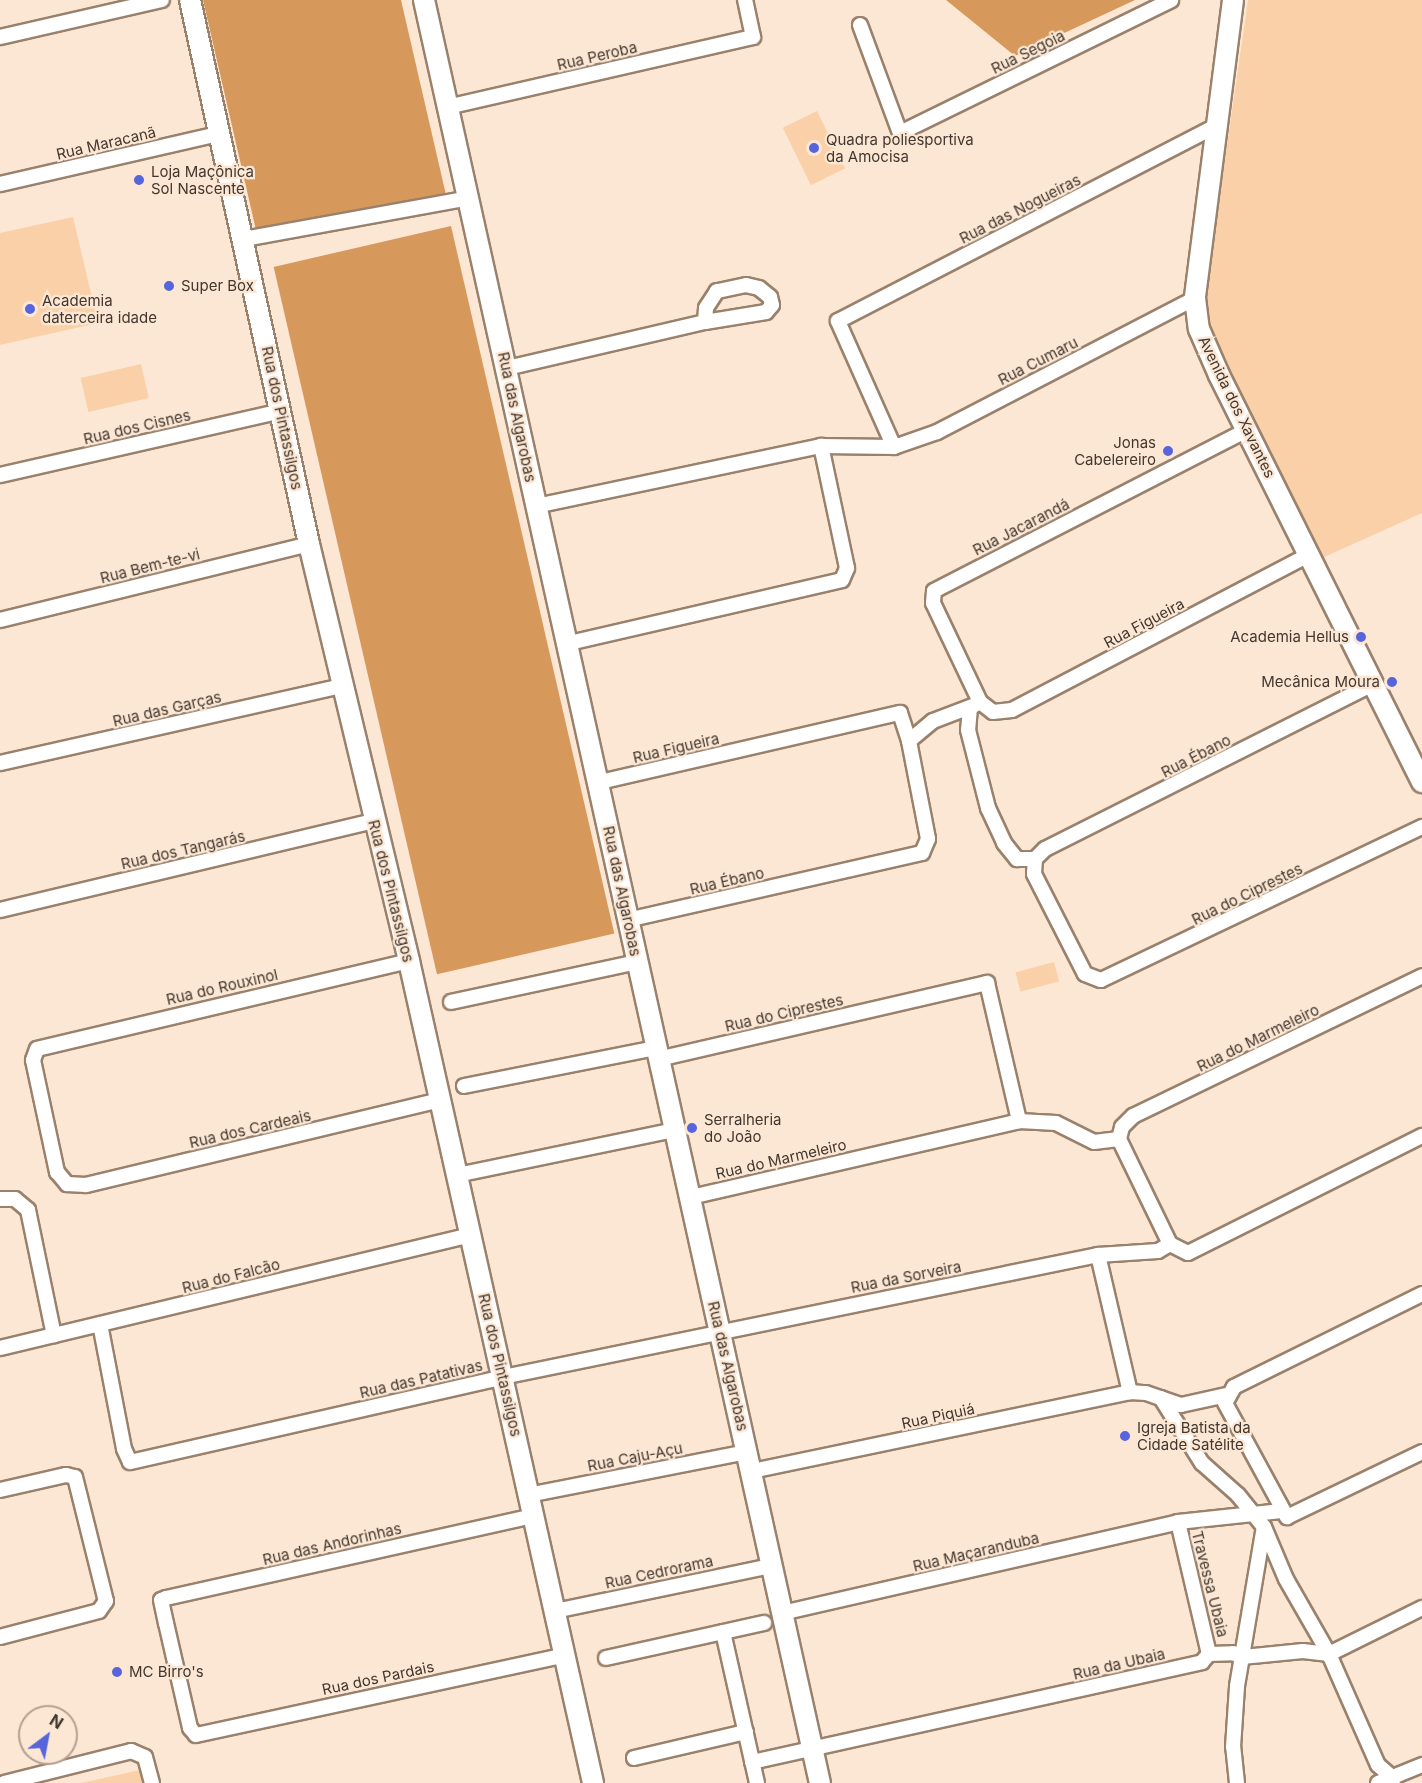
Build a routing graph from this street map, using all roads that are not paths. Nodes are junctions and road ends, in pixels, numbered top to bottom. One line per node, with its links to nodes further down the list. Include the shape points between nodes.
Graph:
1 (162, 0): 8 (street)
2 (190, 0): 11 (street, Rua dos Pintassilgos)
3 (424, 0): 9 (street, Rua das Algarobas)
4 (745, 0): 9 (street, Rua Peroba, via 753,37)
5 (1171, 0): 7 (street, Rua Segoia, via 900,133)
6 (1233, 0): 10 (street, Avenida dos Xavantes)
7 (860, 25)
8 (0, 37)
9 (447, 107): 13 (street, Rua das Algarobas)
10 (1217, 125): 15 (street, Avenida dos Xavantes); 21 (street, Rua das Nogueiras, via 838,321)
11 (218, 134): 12 (street, Rua Maracanã); 14 (street, Rua dos Pintassilgos)
12 (0, 184)
13 (470, 198): 14 (street); 17 (street, Rua das Algarobas)
14 (244, 239): 18 (street, Rua dos Pintassilgos)
15 (1195, 298): 19 (street, Avenida dos Xavantes, via 1203,343); 21 (street, Rua Cumaru, via 937,432)
16 (705, 322): 16 (street, via 766,312 772,305 770,297 759,288 746,285 717,291 706,309); 17 (street)
17 (507, 368): 23 (street, Rua das Algarobas)
18 (282, 411): 22 (street, Rua dos Cisnes); 24 (street, Rua dos Pintassilgos)
19 (1247, 430): 25 (street, Avenida dos Xavantes); 30 (street, Rua Jacarandá, via 934,591 933,603)
20 (821, 446): 21 (street); 23 (street); 27 (street, via 847,567 842,580)
21 (894, 447)
22 (0, 475)
23 (536, 506): 27 (street, Rua das Algarobas)
24 (309, 544): 26 (street, Rua Bem-te-vi); 29 (street, Rua dos Pintassilgos)
25 (1309, 555): 28 (street, Avenida dos Xavantes); 31 (street, Rua Figueira, via 1012,710)
26 (0, 620)
27 (565, 644): 34 (street, Rua das Algarobas)
28 (1373, 684): 35 (street, Avenida dos Xavantes); 38 (street, Rua Ébano, via 1045,849)
29 (341, 686): 33 (street, Rua das Garças); 36 (street, Rua dos Pintassilgos)
30 (975, 705): 31 (street, Rua Jacarandá); 32 (street, via 933,721); 38 (street, via 968,730 988,808 1004,843 1017,859)
31 (993, 712)
32 (909, 741): 34 (street, Rua Figueira, via 900,713); 40 (street, Rua Ébano, via 928,838 927,847 916,855)
33 (0, 763)
34 (600, 782): 40 (street, Rua das Algarobas)
35 (1422, 782)
36 (374, 821): 39 (street, Rua dos Tangarás); 41 (street, Rua dos Pintassilgos)
37 (1422, 827): 38 (street, Rua do Ciprestes, via 1112,978 1092,979 1085,974 1034,874)
38 (1035, 859)
39 (0, 909)
40 (628, 920): 42 (street, Rua das Algarobas)
41 (409, 961): 47 (street, Rua dos Pintassilgos); 53 (street, Rua do Rouxinol, via 37,1049 33,1060 57,1172)
42 (637, 962): 44 (street); 45 (street, Rua das Algarobas)
43 (1422, 976): 51 (street, Rua do Marmeleiro, via 1133,1116 1122,1127)
44 (451, 1002)
45 (657, 1054): 46 (street, Rua do Ciprestes); 48 (street, Rua do Ciprestes, via 987,983); 49 (street, Rua das Algarobas)
46 (464, 1086)
47 (440, 1100): 52 (street, Rua dos Pintassilgos); 53 (street, Rua dos Cardeais, via 86,1185)
48 (1019, 1121): 51 (street, Rua do Marmeleiro, via 1056,1123 1094,1142); 54 (street, Rua do Marmeleiro)
49 (674, 1130): 52 (street); 54 (street, Rua das Algarobas)
50 (1422, 1136): 57 (street, via 1196,1251 1182,1251)
51 (1119, 1139): 57 (street)
52 (457, 1176): 56 (street, Rua dos Pintassilgos)
53 (67, 1184)
54 (691, 1197): 61 (street, Rua das Algarobas)
55 (0, 1199): 62 (street, via 15,1199 28,1210)
56 (470, 1235): 60 (street, Rua do Falcão); 64 (street, Rua dos Pintassilgos)
57 (1170, 1244): 58 (street, Rua da Sorveira, via 1158,1251)
58 (1098, 1255): 61 (street, Rua da Sorveira); 65 (street)
59 (1422, 1294): 67 (street, via 1234,1387)
60 (100, 1324): 62 (street, Rua do Falcão); 64 (street, Rua das Patativas, via 124,1449 130,1462)
61 (720, 1332): 64 (street, Rua das Patativas); 68 (street, Rua das Algarobas)
62 (54, 1335): 63 (street, Rua do Falcão)
63 (0, 1348)
64 (503, 1377): 72 (street, Rua dos Pintassilgos)
65 (1130, 1392): 66 (street); 70 (street, Rua Piquiá)
66 (1160, 1397): 67 (street, via 1190,1405 1214,1395); 74 (street, via 1202,1463)
67 (1225, 1399): 73 (street)
68 (747, 1452): 70 (street, Rua das Algarobas); 72 (street, Rua Caju-Açu)
69 (1422, 1452): 73 (street, via 1290,1517)
70 (752, 1471): 78 (street, Rua das Algarobas)
71 (0, 1491): 84 (street, via 66,1475 76,1478 106,1600 99,1611)
72 (528, 1495): 75 (street, Rua dos Pintassilgos)
73 (1282, 1513): 74 (street, Rua Maçaranduba)
74 (1255, 1514): 76 (street, Rua Maçaranduba); 77 (street)
75 (533, 1516): 80 (street, Rua dos Pintassilgos); 91 (street, Rua das Andorinhas, via 161,1600 190,1728)
76 (1178, 1522): 81 (street, Rua Maçaranduba); 85 (street, Travessa Ubaia)
77 (1264, 1527): 86 (street, via 1286,1579); 88 (street)
78 (771, 1566): 80 (street, Rua Cedrorama); 81 (street, Rua das Algarobas)
79 (1422, 1608): 86 (street)
80 (555, 1611): 87 (street, Rua dos Pintassilgos)
81 (782, 1613): 92 (street, Rua das Algarobas)
82 (764, 1623): 83 (street)
83 (723, 1632): 89 (street); 90 (street)
84 (0, 1637)
85 (1209, 1654): 88 (street, Rua da Ubaia, via 1233,1653); 92 (street, Rua da Ubaia, via 1202,1662)
86 (1329, 1654): 88 (street, Rua da Ubaia, via 1303,1651); 96 (street, via 1378,1765)
87 (564, 1655): 91 (street, Rua dos Pardais); 99 (street, Rua dos Pintassilgos)
88 (1242, 1657): 102 (street, via 1233,1723)
89 (606, 1658)
90 (746, 1732): 93 (street); 94 (street)
91 (198, 1734)
92 (813, 1750): 94 (street, Rua da Ubaia); 101 (street, Rua das Algarobas)
93 (634, 1758)
94 (752, 1762): 100 (street)
95 (1422, 1765): 96 (street)
96 (1394, 1779): 103 (street)
97 (4, 1783): 98 (street, via 131,1751 145,1757)
98 (152, 1783)
99 (593, 1783)
100 (757, 1783)
101 (820, 1783)
102 (1237, 1783)
103 (1378, 1783)

